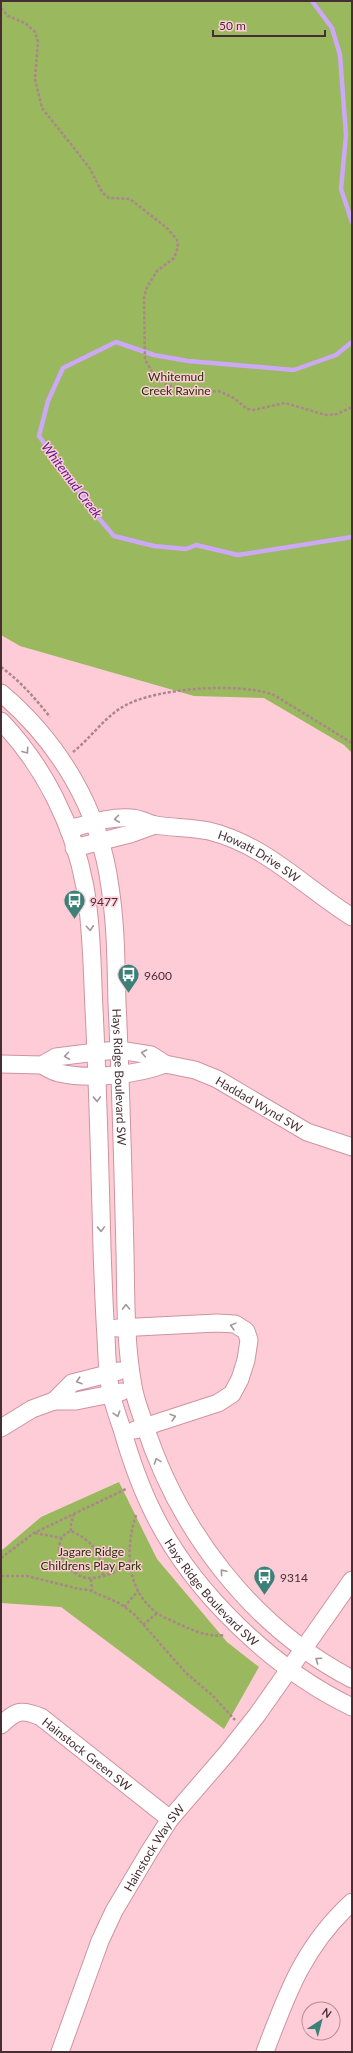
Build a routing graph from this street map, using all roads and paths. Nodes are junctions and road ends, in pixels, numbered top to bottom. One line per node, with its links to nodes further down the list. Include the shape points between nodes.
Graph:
1 (1, 8): 2 (path, via 8,16 25,23 35,32 38,42 35,79 42,108 88,167 102,192 109,198 130,199 167,228 177,240 176,254 151,279 142,306 145,360 155,376 171,387 193,393 219,391 234,398 247,409 253,410 285,403 326,414 338,414)
2 (352, 407)
3 (1, 693): 7 (street, Hays Ridge Boulevard SW, via 43,734 63,760)
4 (1, 721): 9 (street, Hays Ridge Boulevard SW, one-way to 9, via 50,787)
5 (352, 743): 6 (path, via 274,696 260,691 214,688 136,701 112,715)
6 (75, 751)
7 (94, 823): 8 (street, Howatt Drive SW, one-way to 7, via 132,818); 9 (street, Howatt Drive SW); 10 (street, Hays Ridge Boulevard SW)
8 (155, 824): 10 (street, Howatt Drive SW); 12 (street, Howatt Drive SW, via 204,830 244,844 278,862)
9 (69, 830): 11 (street, Hays Ridge Boulevard SW)
10 (100, 842): 11 (street, Howatt Drive SW); 13 (street, Hays Ridge Boulevard SW, via 113,910)
11 (74, 848): 14 (street, Hays Ridge Boulevard SW, one-way to 14, via 85,885 89,913)
12 (352, 917)
13 (119, 1050): 14 (street, Haddad Wynd SW); 16 (street, Haddad Wynd SW, one-way to 13, via 151,1055); 18 (street, Hays Ridge Boulevard SW)
14 (96, 1052): 17 (street, Haddad Wynd SW, one-way to 17, via 56,1057); 19 (street, Hays Ridge Boulevard SW)
15 (1, 1064): 17 (street)
16 (165, 1064): 18 (street, Haddad Wynd SW, via 151,1069); 20 (street, Haddad Wynd SW, via 195,1070 217,1079 307,1132)
17 (42, 1065): 19 (street, Haddad Wynd SW, via 57,1073)
18 (119, 1073): 19 (street, Haddad Wynd SW); 22 (street, Hays Ridge Boulevard SW, one-way to 18)
19 (97, 1076): 21 (street, Hays Ridge Boulevard SW, one-way to 21)
20 (352, 1147)
21 (106, 1328): 22 (street); 24 (street, Hays Ridge Boulevard SW)
22 (127, 1328): 23 (street, Hays Ridge Boulevard SW); 28 (street, one-way to 22, via 218,1403 232,1394 246,1360 249,1340 246,1331 235,1324)
23 (130, 1369): 24 (street); 25 (street, Hays Ridge Boulevard SW)
24 (108, 1373): 26 (street, Hays Ridge Boulevard SW); 27 (street, one-way to 27, via 72,1383)
25 (134, 1388): 26 (street); 28 (street, Hays Ridge Boulevard SW)
26 (111, 1395): 27 (street, via 76,1401); 30 (street, Hays Ridge Boulevard SW, one-way to 30)
27 (54, 1401): 29 (street, via 32,1409)
28 (145, 1426): 30 (street); 49 (street, Hays Ridge Boulevard SW, one-way to 28, via 259,1612 213,1560 160,1471)
29 (1, 1428)
30 (123, 1434): 50 (street, Hays Ridge Boulevard SW, via 143,1489 168,1539 208,1595 251,1638)
31 (126, 1488): 33 (path)
32 (138, 1511): 38 (path, via 129,1543)
33 (75, 1513): 34 (path); 35 (path)
34 (71, 1531): 36 (path); 40 (path, via 90,1542 98,1552)
35 (34, 1533): 36 (path); 37 (path)
36 (62, 1538): 41 (path, via 62,1559 68,1567)
37 (1, 1558)
38 (129, 1564): 40 (path); 44 (path)
39 (1, 1576): 43 (path, via 27,1576)
40 (102, 1576): 41 (path)
41 (91, 1579): 43 (path)
42 (352, 1580): 49 (street, Hainstock Way SW)
43 (92, 1591): 45 (path)
44 (138, 1592): 45 (path); 46 (path)
45 (124, 1607): 47 (path)
46 (157, 1613): 47 (path); 48 (path, via 211,1636)
47 (143, 1625): 54 (path, via 186,1673 212,1695)
48 (228, 1634)
49 (303, 1649): 50 (street, Hainstock Way SW); 51 (street, Hays Ridge Boulevard SW, one-way to 49)
50 (289, 1668): 52 (street, Hays Ridge Boulevard SW, via 317,1689); 54 (street, Hainstock Way SW)
51 (352, 1679)
52 (352, 1707)
53 (1, 1725): 55 (street, Hainstock Green SW, via 16,1712 29,1712 41,1717)
54 (245, 1731): 55 (street, Hainstock Way SW)
55 (170, 1819): 57 (street, Hainstock Way SW, via 114,1911 86,1977)
56 (352, 1902): 58 (street, via 321,1935 304,1959)
57 (60, 2052)
58 (265, 2052)

